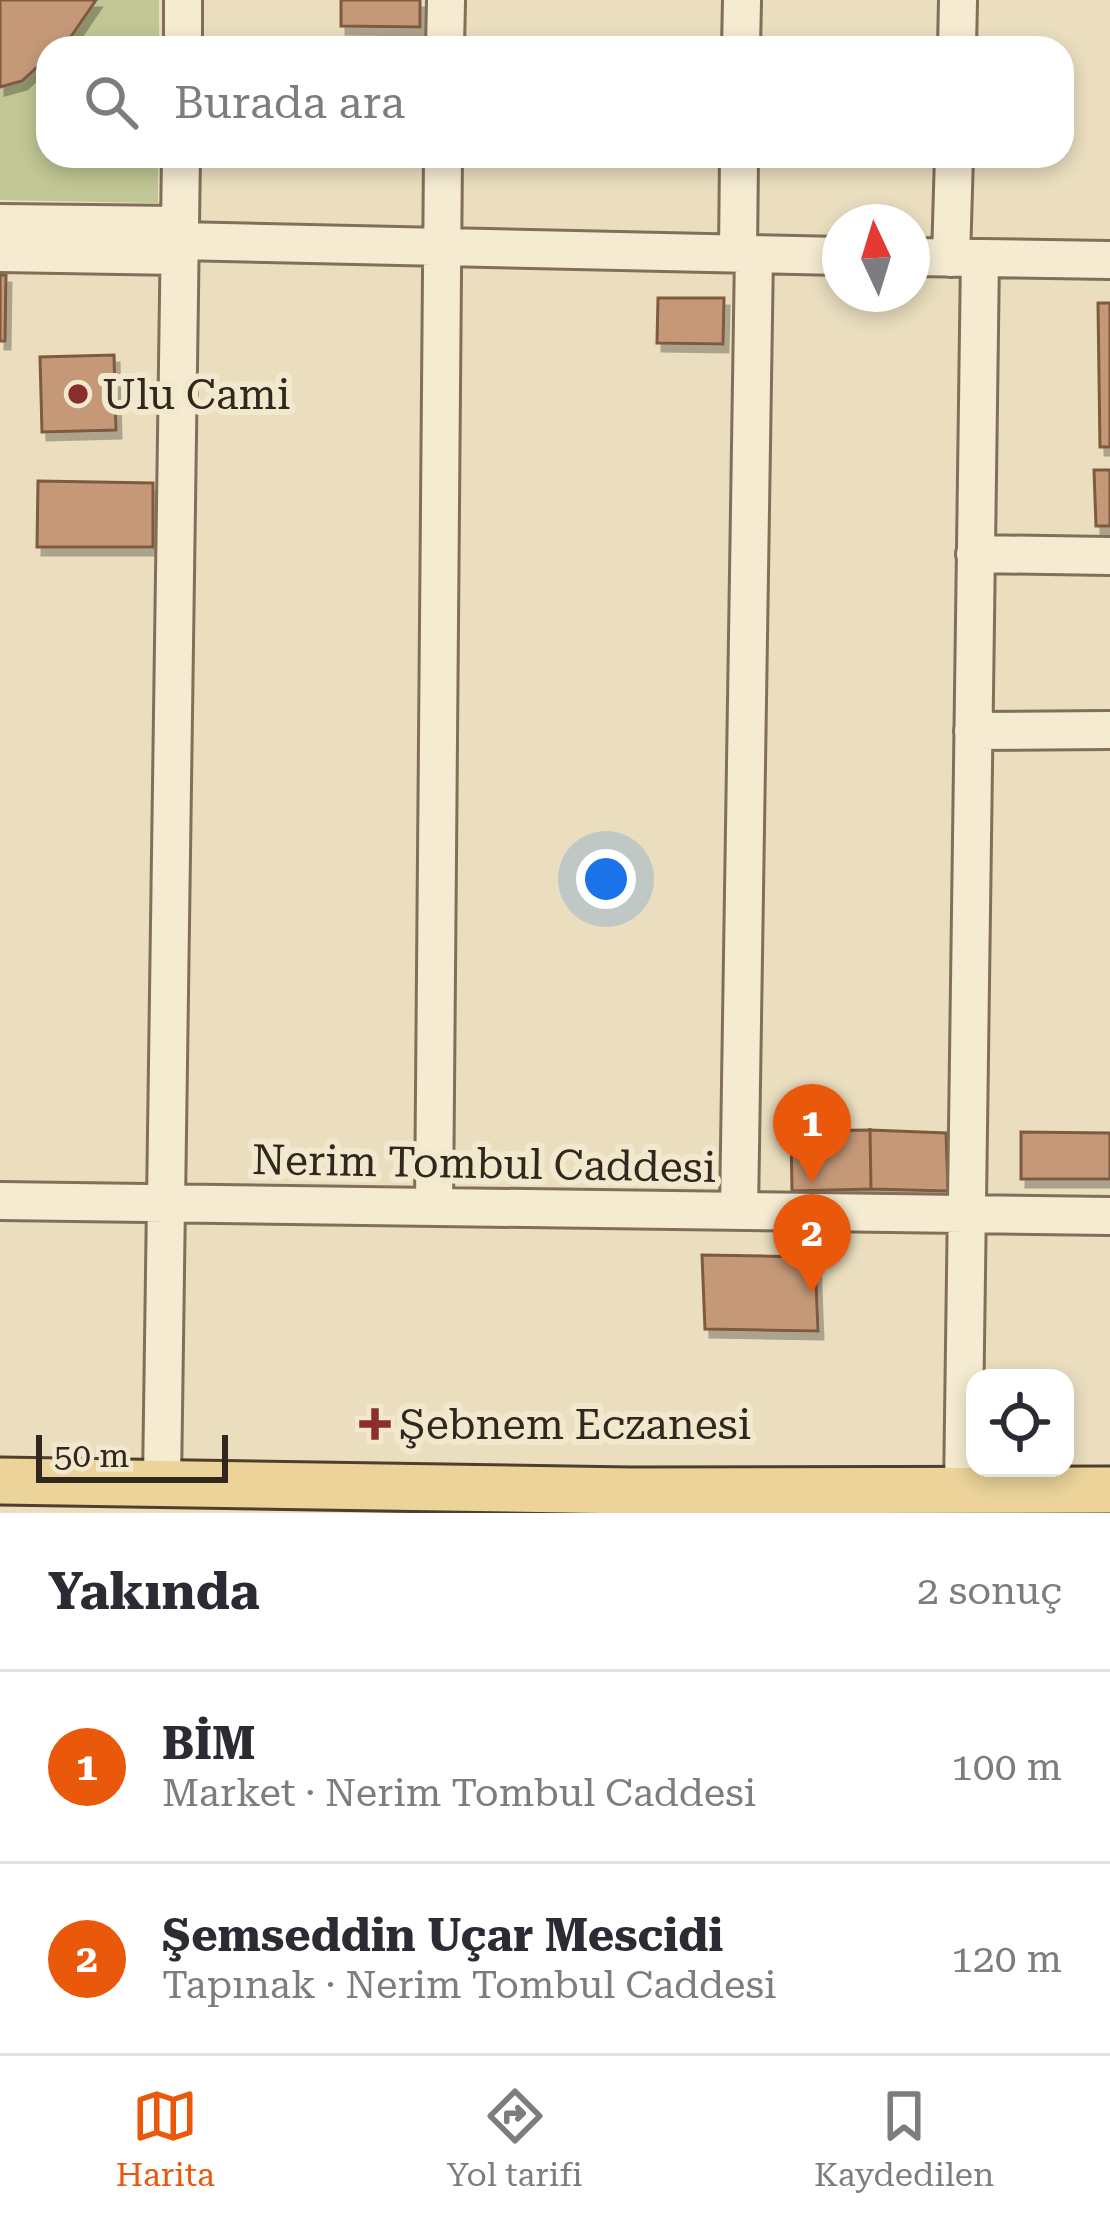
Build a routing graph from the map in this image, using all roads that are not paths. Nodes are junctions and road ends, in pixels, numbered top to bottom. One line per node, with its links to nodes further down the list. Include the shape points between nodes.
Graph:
1 (183, 0): 5 (street)
2 (446, 0): 6 (street)
3 (742, 0): 7 (street)
4 (958, 0): 8 (street)
5 (183, 36)
6 (445, 36)
7 (741, 36)
8 (957, 36)
9 (181, 168): 14 (street)
10 (443, 168): 15 (street)
11 (740, 168): 17 (street)
12 (955, 168): 20 (street)
13 (0, 223): 14 (street)
14 (180, 241): 15 (street); 16 (street); 27 (street)
15 (441, 247): 17 (street); 28 (street)
16 (0, 254)
17 (746, 254): 18 (street); 29 (street)
18 (822, 256)
19 (930, 257): 20 (street)
20 (966, 258): 21 (street); 22 (street)
21 (1110, 260)
22 (975, 554): 23 (street); 25 (street)
23 (1110, 556)
24 (1110, 730): 25 (street)
25 (973, 731): 30 (street)
26 (0, 1201): 27 (street, Nerim Tombul Caddesi)
27 (166, 1203): 28 (street, Nerim Tombul Caddesi); 35 (street)
28 (434, 1207): 29 (street, Nerim Tombul Caddesi)
29 (739, 1211): 30 (street, Nerim Tombul Caddesi)
30 (966, 1214): 31 (street, Nerim Tombul Caddesi); 34 (street)
31 (1110, 1216)
32 (0, 1481): 35 (main road)
33 (1110, 1490): 34 (main road)
34 (963, 1491): 35 (main road)
35 (161, 1505): 36 (main road)
36 (0, 1512)

